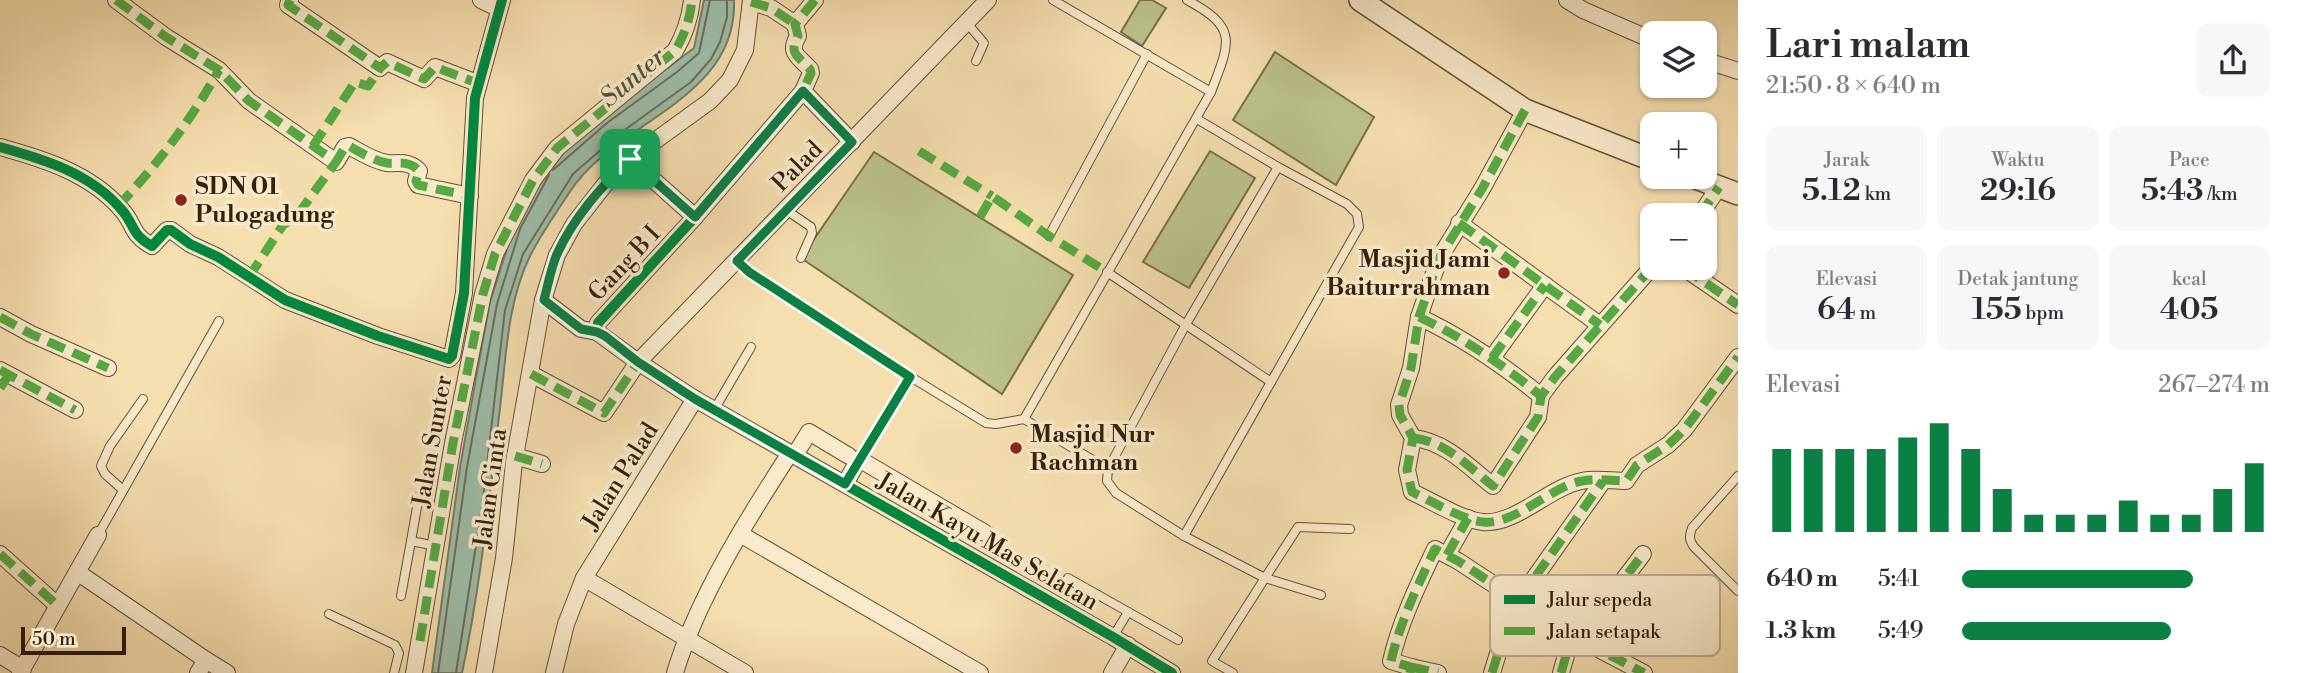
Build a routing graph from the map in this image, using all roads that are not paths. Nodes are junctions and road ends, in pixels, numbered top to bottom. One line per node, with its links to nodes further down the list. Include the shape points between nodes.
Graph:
1 (116, 0): 32 (street, via 219,70 249,101 336,162 348,146 387,163 416,167 418,185)
2 (290, 0): 21 (street, via 288,5 380,68 387,62 426,79 435,67)
3 (481, 0): 12 (street)
4 (692, 0): 87 (street, Jalan Sunter, via 675,51 557,148 533,180 495,254 483,294)
5 (815, 0): 15 (street)
6 (988, 0): 14 (street, Palad)
7 (1053, 0): 17 (lane)
8 (1187, 0): 23 (lane, via 1221,23 1226,35)
9 (1360, 0): 24 (street)
10 (1566, 0): 13 (street)
11 (751, 1): 15 (street); 29 (street, Jalan Cinta, via 745,50 730,80 710,101)
12 (500, 4): 21 (street)
13 (1586, 5): 16 (street)
14 (966, 22): 18 (lane, via 984,43); 26 (street, Palad)
15 (795, 24): 22 (street, via 798,36 793,51 811,74)
16 (1640, 34)
17 (1147, 54): 23 (lane); 37 (lane)
18 (976, 61)
19 (1717, 64): 20 (street)
20 (1738, 71)
21 (477, 83): 32 (street)
22 (803, 91): 26 (street); 35 (street, Gang B I)
23 (1211, 92): 25 (lane)
24 (1525, 110): 28 (street); 36 (street)
25 (1197, 119): 30 (lane); 40 (lane)
26 (852, 142): 34 (street, Palad)
27 (0, 147): 32 (street, via 56,164 93,185 118,205 134,233 152,246 171,230 285,300 447,360 452,356 464,293)
28 (1640, 155)
29 (630, 159): 35 (street); 44 (street, Jalan Cinta, via 574,225 557,255)
30 (1278, 167): 50 (lane); 60 (lane, via 1347,204 1357,214 1359,227)
31 (1728, 190): 33 (street)
32 (470, 196)
33 (1713, 203)
34 (786, 210): 38 (lane, via 811,227); 39 (street, Palad)
35 (695, 217): 51 (street, Gang B I, via 598,323)
36 (1459, 223): 43 (street); 47 (street, via 1440,257)
37 (1048, 236)
38 (801, 258)
39 (737, 261): 55 (street, Palad); 58 (lane)
40 (1107, 272): 50 (lane); 66 (lane)
41 (1640, 280): 49 (street)
42 (1702, 280): 45 (street)
43 (1545, 285): 49 (street); 54 (street)
44 (543, 305): 51 (street, via 581,329); 57 (street, Jalan Cinta)
45 (1738, 305)
46 (0, 317): 56 (street)
47 (1419, 317): 54 (street); 67 (street, via 1411,368 1399,405)
48 (219, 321): 76 (lane)
49 (1600, 325): 61 (street)
50 (1185, 326): 60 (lane); 72 (lane)
51 (597, 332): 55 (street, Gang B I)
52 (751, 347): 65 (lane)
53 (1738, 357): 74 (street, via 1668,445 1637,465 1626,481)
54 (1492, 358): 61 (street)
55 (638, 362): 57 (street, Palad, via 604,414); 62 (street, Jalan Kayu Mas Selatan)
56 (108, 368)
57 (531, 374): 69 (street, Jalan Cinta)
58 (910, 377): 66 (lane, via 986,423); 70 (lane)
59 (3, 378): 64 (street)
60 (1271, 383): 85 (lane)
61 (1542, 396): 67 (street, via 1538,417 1493,486 1443,447)
62 (695, 399): 65 (street, Jalan Kayu Mas Selatan); 94 (street, Jalan Palad)
63 (143, 400): 76 (lane, via 101,466)
64 (75, 410)
65 (714, 410): 68 (street, Jalan Kayu Mas Selatan)
66 (1024, 419): 72 (lane)
67 (1413, 438): 79 (street, via 1407,470 1412,492)
68 (792, 454): 70 (street, via 802,428); 75 (street, Jalan Kayu Mas Selatan); 83 (street)
69 (515, 456): 71 (street); 117 (street, Jalan Cinta, via 504,558)
70 (854, 458): 75 (street); 78 (street)
71 (542, 464)
72 (1108, 469): 85 (lane, via 1107,481 1116,493)
73 (1738, 476): 98 (lane, via 1690,535 1694,547)
74 (1603, 481): 79 (street, via 1583,480 1502,520); 92 (street)
75 (845, 484): 80 (street, Jalan Kayu Mas Selatan)
76 (123, 490): 84 (lane)
77 (419, 496): 86 (lane)
78 (933, 503): 80 (street); 82 (street)
79 (1468, 518): 88 (street)
80 (918, 526): 106 (street, Jalan Kayu Mas Selatan)
81 (1350, 529): 96 (lane, via 1294,529)
82 (985, 533)
83 (740, 534): 104 (street); 121 (street)
84 (97, 535): 91 (street)
85 (1184, 536): 96 (lane)
86 (411, 541): 87 (lane); 100 (lane)
87 (436, 546): 116 (street, Jalan Sunter)
88 (1441, 552): 97 (street); 112 (street, via 1401,625 1391,661)
89 (0, 554): 101 (street)
90 (1643, 554): 93 (street)
91 (76, 572): 101 (street); 111 (street)
92 (1537, 575)
93 (1627, 575)
94 (584, 578): 104 (street); 118 (street, Jalan Palad)
95 (1068, 578): 102 (lane)
96 (1265, 578): 99 (lane); 124 (lane, via 1212,661)
97 (1490, 588)
98 (1738, 591)
99 (1321, 595)
100 (401, 596)
101 (57, 606): 113 (street)
102 (1128, 612): 105 (lane); 106 (lane)
103 (329, 614): 115 (lane, via 395,645 399,653)
104 (686, 638): 119 (street); 120 (street)
105 (1178, 640)
106 (1121, 641): 122 (street); 123 (street, Jalan Kayu Mas Selatan)
107 (0, 655): 113 (street)
108 (1498, 656): 126 (street)
109 (1570, 656): 127 (street)
110 (1610, 656): 128 (street)
111 (202, 666): 114 (street)
112 (1410, 670): 125 (street)
113 (22, 671)
114 (227, 673)
115 (394, 673)
116 (414, 673)
117 (484, 673)
118 (554, 673)
119 (675, 673)
120 (745, 673)
121 (980, 673)
122 (1112, 673)
123 (1171, 673)
124 (1233, 673)
125 (1438, 673)
126 (1492, 673)
127 (1561, 673)
128 (1644, 673)

